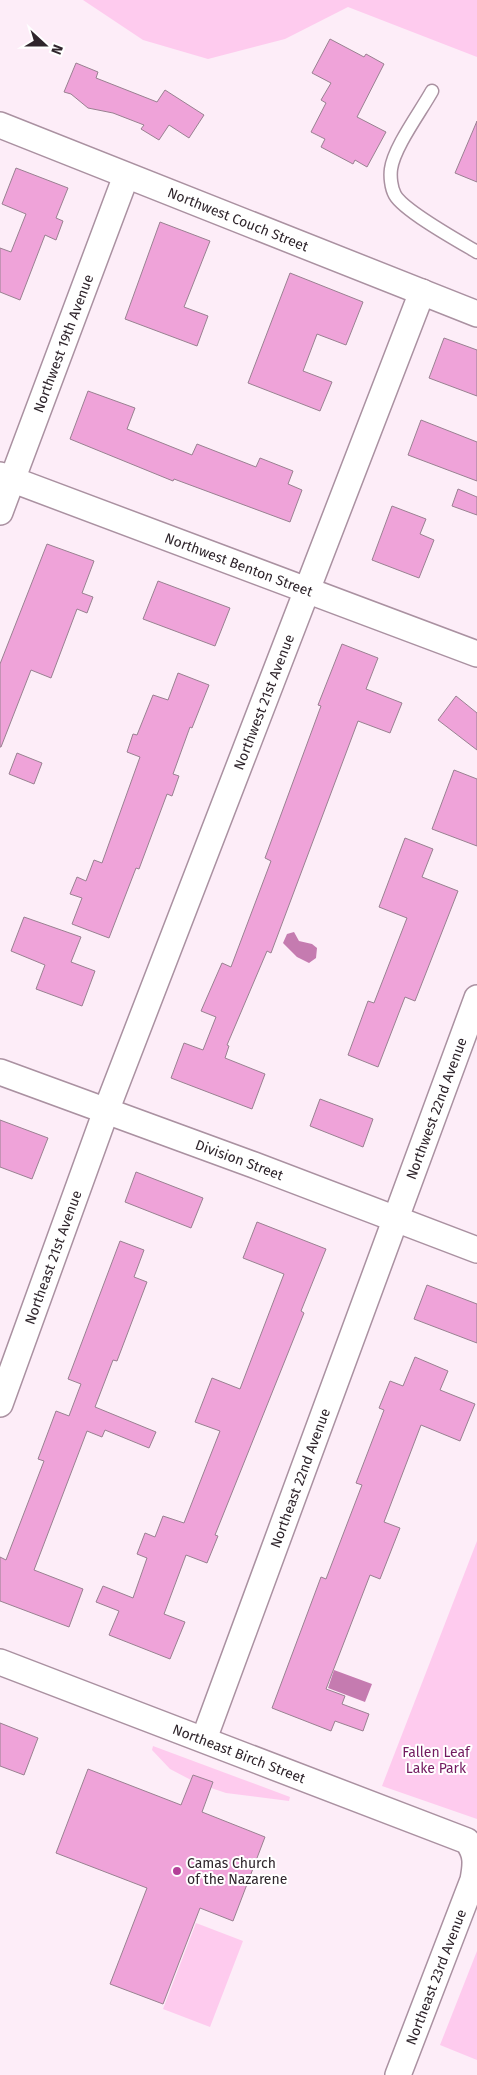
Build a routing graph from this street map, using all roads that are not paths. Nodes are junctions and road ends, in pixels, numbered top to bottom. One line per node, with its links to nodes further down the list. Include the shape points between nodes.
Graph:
1 (432, 91): 4 (lane, via 391,167 395,195 427,221)
2 (0, 125): 3 (street, Northwest Couch Street)
3 (126, 176): 5 (street, Northwest Couch Street); 7 (street, Northwest 19th Avenue)
4 (477, 252)
5 (422, 292): 6 (street, Northwest Couch Street); 9 (street, Northwest 21st Avenue)
6 (477, 314)
7 (6, 477): 8 (street, Northwest 19th Avenue); 9 (street, Northwest Benton Street)
8 (0, 512)
9 (308, 590): 10 (street, Northwest Benton Street); 13 (street, Northwest 21st Avenue)
10 (477, 654)
11 (477, 998): 14 (street, Northwest 22nd Avenue)
12 (0, 1072): 13 (street, Division Street)
13 (106, 1111): 14 (street, Division Street); 16 (street, Northeast 21st Avenue)
14 (396, 1218): 15 (street, Division Street); 19 (street, Northeast 22nd Avenue)
15 (477, 1250)
16 (6, 1370): 17 (street, Northeast 21st Avenue)
17 (0, 1404)
18 (0, 1662): 19 (street, Northeast Birch Street)
19 (204, 1739): 20 (street, Northeast Birch Street, via 450,1833 467,1841)
20 (474, 1849): 21 (street, Northeast 23rd Avenue, via 473,1880)
21 (398, 2075)

